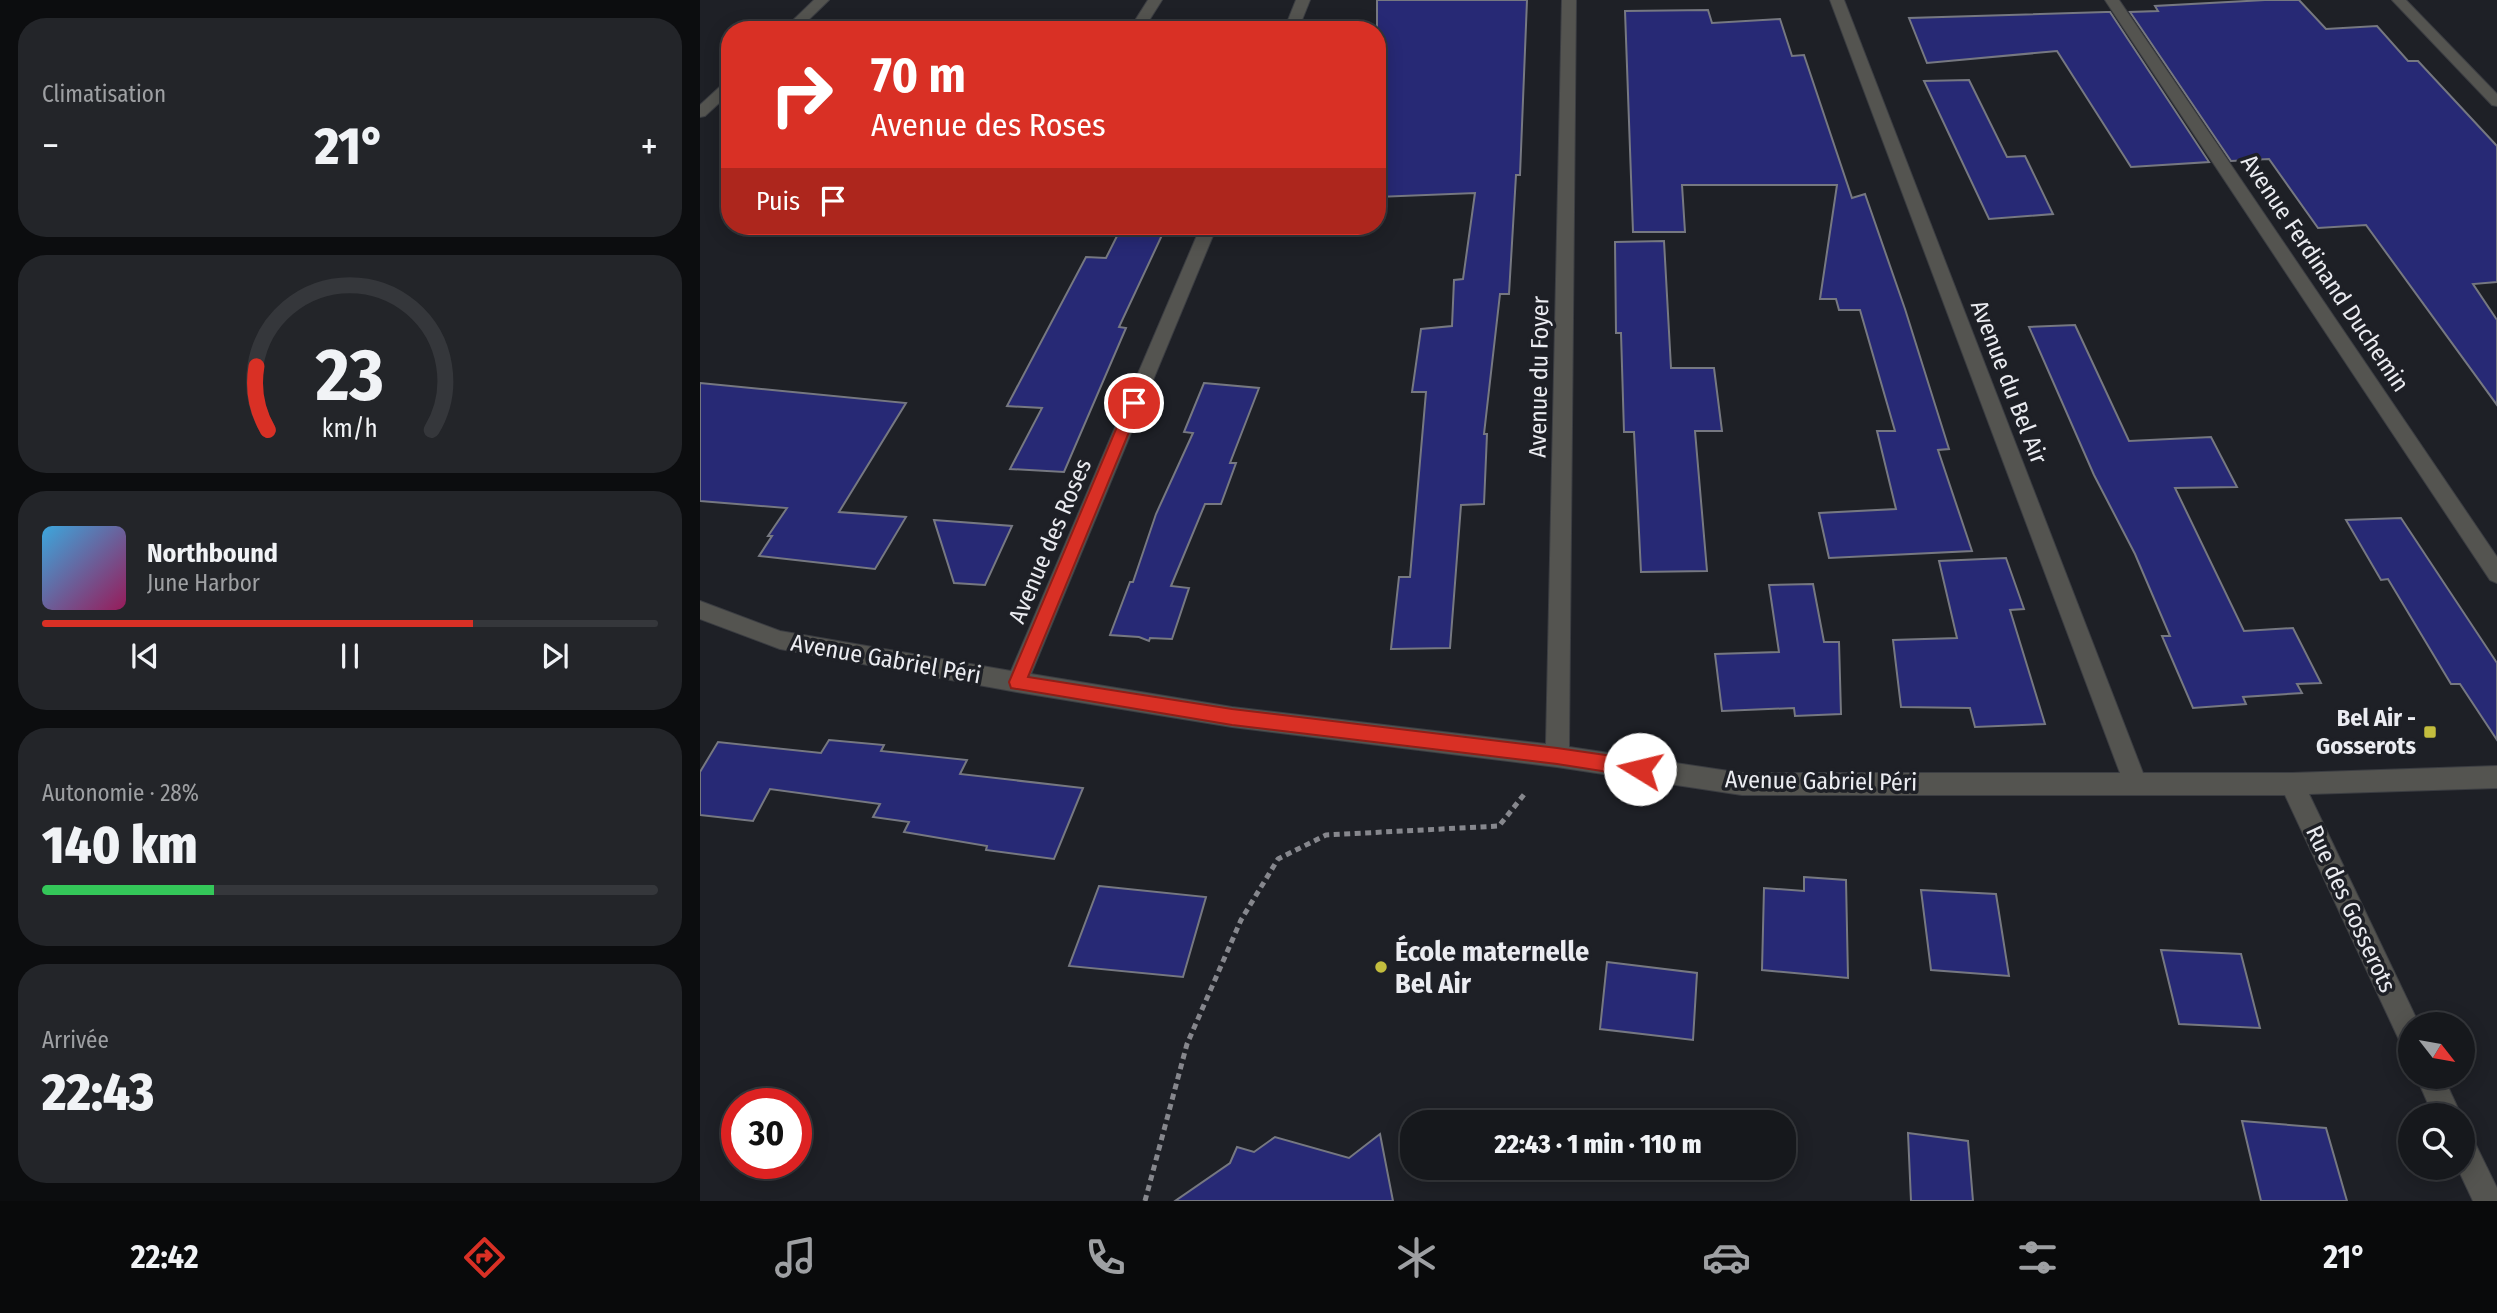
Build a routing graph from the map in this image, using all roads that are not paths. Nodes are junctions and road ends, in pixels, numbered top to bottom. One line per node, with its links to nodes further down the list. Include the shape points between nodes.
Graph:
1 (822, 0): 8 (street)
2 (1155, 0): 9 (street)
3 (1303, 0): 10 (street)
4 (1569, 0): 18 (street, Avenue du Foyer)
5 (1837, 0): 20 (street, Avenue du Bel Air)
6 (2112, 0): 15 (street, Avenue Ferdinand Duchemin)
7 (2399, 0): 12 (street)
8 (800, 21)
9 (1142, 21)
10 (1295, 21)
11 (721, 93): 13 (street)
12 (2497, 102)
13 (700, 113)
14 (1205, 235): 17 (street, Avenue des Roses)
15 (2497, 574)
16 (700, 610): 17 (street, Avenue Gabriel Péri, via 780,640)
17 (1017, 682): 18 (street, Avenue Gabriel Péri, via 1232,717)
18 (1557, 756): 20 (street, Avenue Gabriel Péri, via 1742,784)
19 (2497, 777): 21 (street, Avenue Gabriel Péri)
20 (2136, 782): 21 (street, Avenue Gabriel Péri)
21 (2292, 784): 22 (street, Rue des Gosserots)
22 (2399, 1012)
23 (2475, 1175): 24 (street)
24 (2487, 1201)

